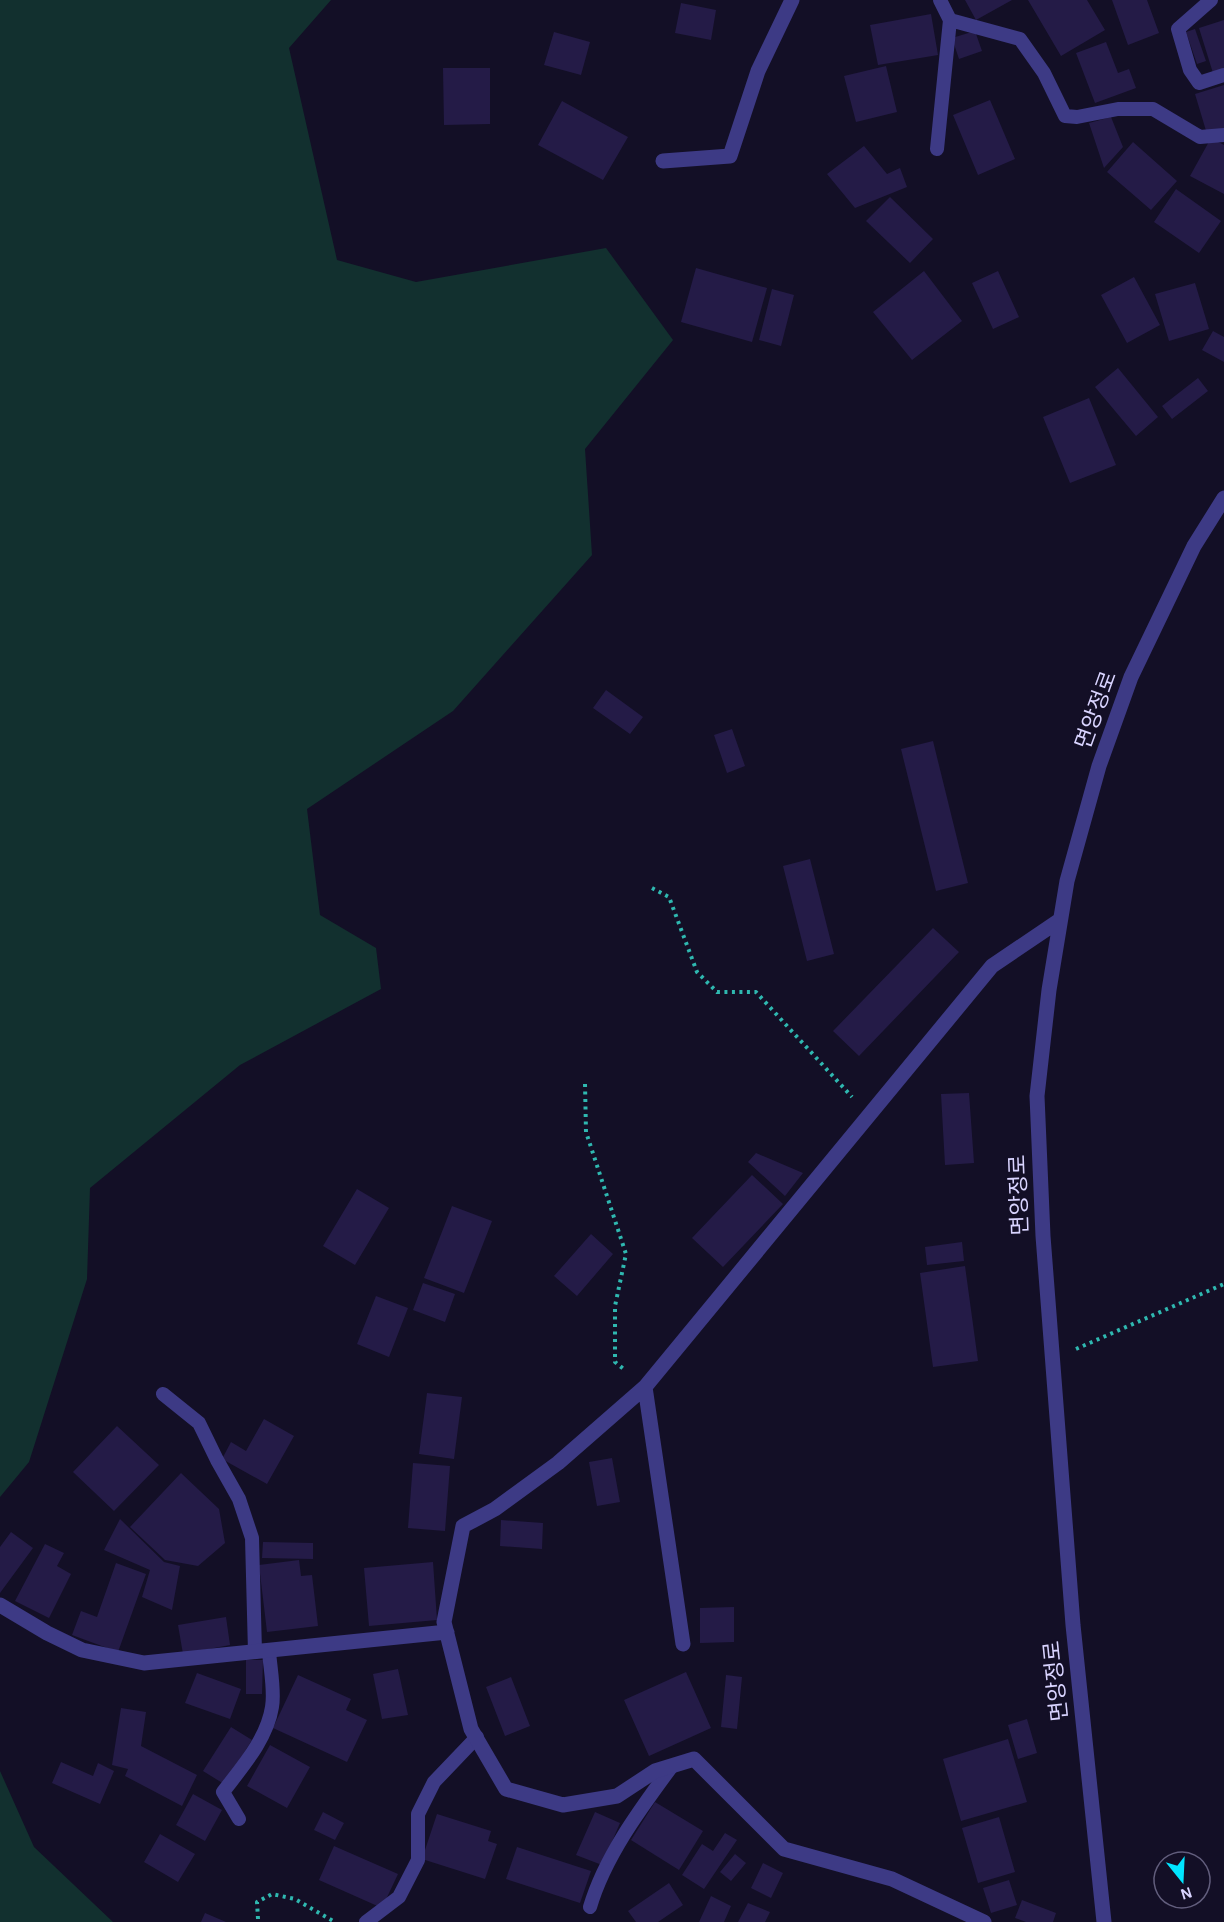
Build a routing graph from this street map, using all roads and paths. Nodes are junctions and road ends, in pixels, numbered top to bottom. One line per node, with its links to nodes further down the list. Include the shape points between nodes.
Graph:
1 (792, 0): 8 (street, via 758,71 729,156)
2 (940, 0): 4 (lane)
3 (1211, 0): 5 (lane, via 1178,30 1199,83)
4 (950, 20): 6 (lane, via 1020,39 1044,73 1065,116 1153,109 1200,136); 7 (lane)
5 (1224, 75)
6 (1224, 135)
7 (937, 149)
8 (663, 161)
9 (1224, 498): 11 (street, 면앙정로, via 1194,546 1131,677 1099,766 1067,880)
10 (652, 888): 13 (path, via 669,897 697,972 717,992 756,992)
11 (1060, 920): 13 (street, via 992,966); 15 (street, 면앙정로, via 1037,1096)
12 (585, 1084): 16 (path, via 586,1132 626,1254 615,1306 615,1362)
13 (869, 1115): 16 (street)
14 (1224, 1284): 15 (path)
15 (1052, 1360): 30 (street, 면앙정로, via 1072,1625)
16 (645, 1388): 19 (street, via 558,1463 495,1509 463,1526 444,1622); 20 (street)
17 (163, 1394): 21 (lane, via 199,1422 239,1499 252,1538)
18 (0, 1605): 21 (street, via 82,1650 144,1663)
19 (447, 1632): 21 (street); 22 (street, via 471,1728)
20 (683, 1644)
21 (262, 1651): 24 (lane, via 272,1706 266,1728 223,1792)
22 (477, 1737): 23 (street, via 506,1790 562,1805 617,1796 656,1771); 28 (lane, via 434,1782 418,1814 418,1860 399,1897)
23 (672, 1766): 25 (lane, via 636,1814 596,1887); 29 (street, via 694,1759 784,1849 892,1880)
24 (239, 1819)
25 (590, 1907)
26 (258, 1918): 27 (path, via 256,1902 272,1894 295,1899)
27 (335, 1922)
28 (366, 1922)
29 (984, 1922)
30 (1104, 1922)

